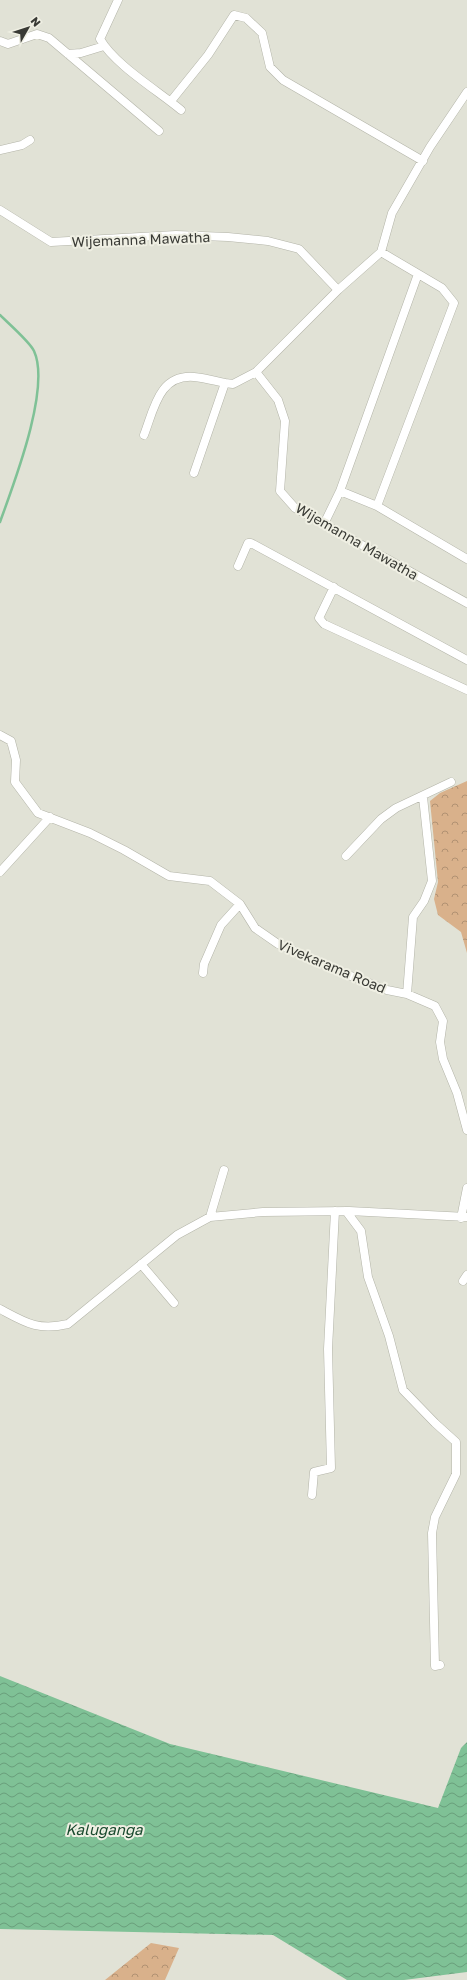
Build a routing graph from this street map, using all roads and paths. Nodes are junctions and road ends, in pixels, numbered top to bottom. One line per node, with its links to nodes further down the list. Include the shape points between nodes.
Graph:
1 (118, 0): 3 (street, via 100,39)
2 (0, 41): 4 (street, via 8,44 38,34 49,38)
3 (104, 46): 4 (street); 6 (street, via 117,60)
4 (68, 54): 8 (street)
5 (467, 92): 11 (street)
6 (171, 102): 7 (street); 11 (street, via 208,55 234,15 246,18 262,34 270,67 284,80)
7 (181, 110)
8 (159, 131)
9 (30, 140): 10 (street, via 22,145)
10 (0, 150)
11 (423, 161): 13 (street, via 392,213)
12 (0, 210): 15 (street, Wijemanna Mawatha, via 51,242 176,235 268,241 298,249)
13 (381, 252): 14 (street); 15 (street)
14 (418, 274): 20 (street); 21 (street, via 442,288 454,303)
15 (338, 290): 16 (street)
16 (256, 372): 17 (street, via 233,384); 22 (street, Wijemanna Mawatha, via 278,400 285,421 280,491 295,508)
17 (225, 383): 18 (street, via 193,377 172,381 162,389); 19 (street)
18 (144, 435)
19 (194, 473)
20 (340, 491): 21 (street); 22 (street)
21 (376, 506): 23 (street)
22 (324, 524): 26 (street, Wijemanna Mawatha)
23 (467, 559)
24 (238, 566): 25 (street, via 248,543 251,543)
25 (334, 587): 27 (street); 28 (street, via 319,618 324,624)
26 (467, 603)
27 (467, 660)
28 (467, 690)
29 (0, 735): 32 (street, Vivekarama Road, via 11,741 16,760 15,782 38,813)
30 (451, 782): 31 (street)
31 (423, 797): 33 (street, via 396,808 380,820); 37 (street, via 432,881 424,901 413,916)
32 (50, 816): 34 (street); 35 (street, Vivekarama Road, via 124,850 169,876 210,881)
33 (346, 856)
34 (0, 872)
35 (240, 904): 36 (street, via 221,925 204,964); 37 (street, Vivekarama Road, via 255,928 278,944 387,990)
36 (203, 973)
37 (407, 994): 38 (street, Vivekarama Road, via 435,1006 443,1021 440,1042 443,1060 457,1093)
38 (467, 1130)
39 (224, 1170): 43 (street)
40 (467, 1188): 44 (street)
41 (335, 1211): 42 (street); 43 (street, via 263,1212); 48 (street, via 328,1349 331,1468 314,1472)
42 (346, 1211): 44 (street); 49 (street, via 361,1231 368,1277 389,1336 403,1390 456,1442 456,1474 435,1517 432,1533 435,1666)
43 (210, 1217): 45 (street, via 176,1235)
44 (464, 1218)
45 (141, 1264): 46 (street); 47 (street, via 68,1324 52,1328 40,1327)
46 (174, 1303)
47 (0, 1309)
48 (312, 1495)
49 (440, 1665)

